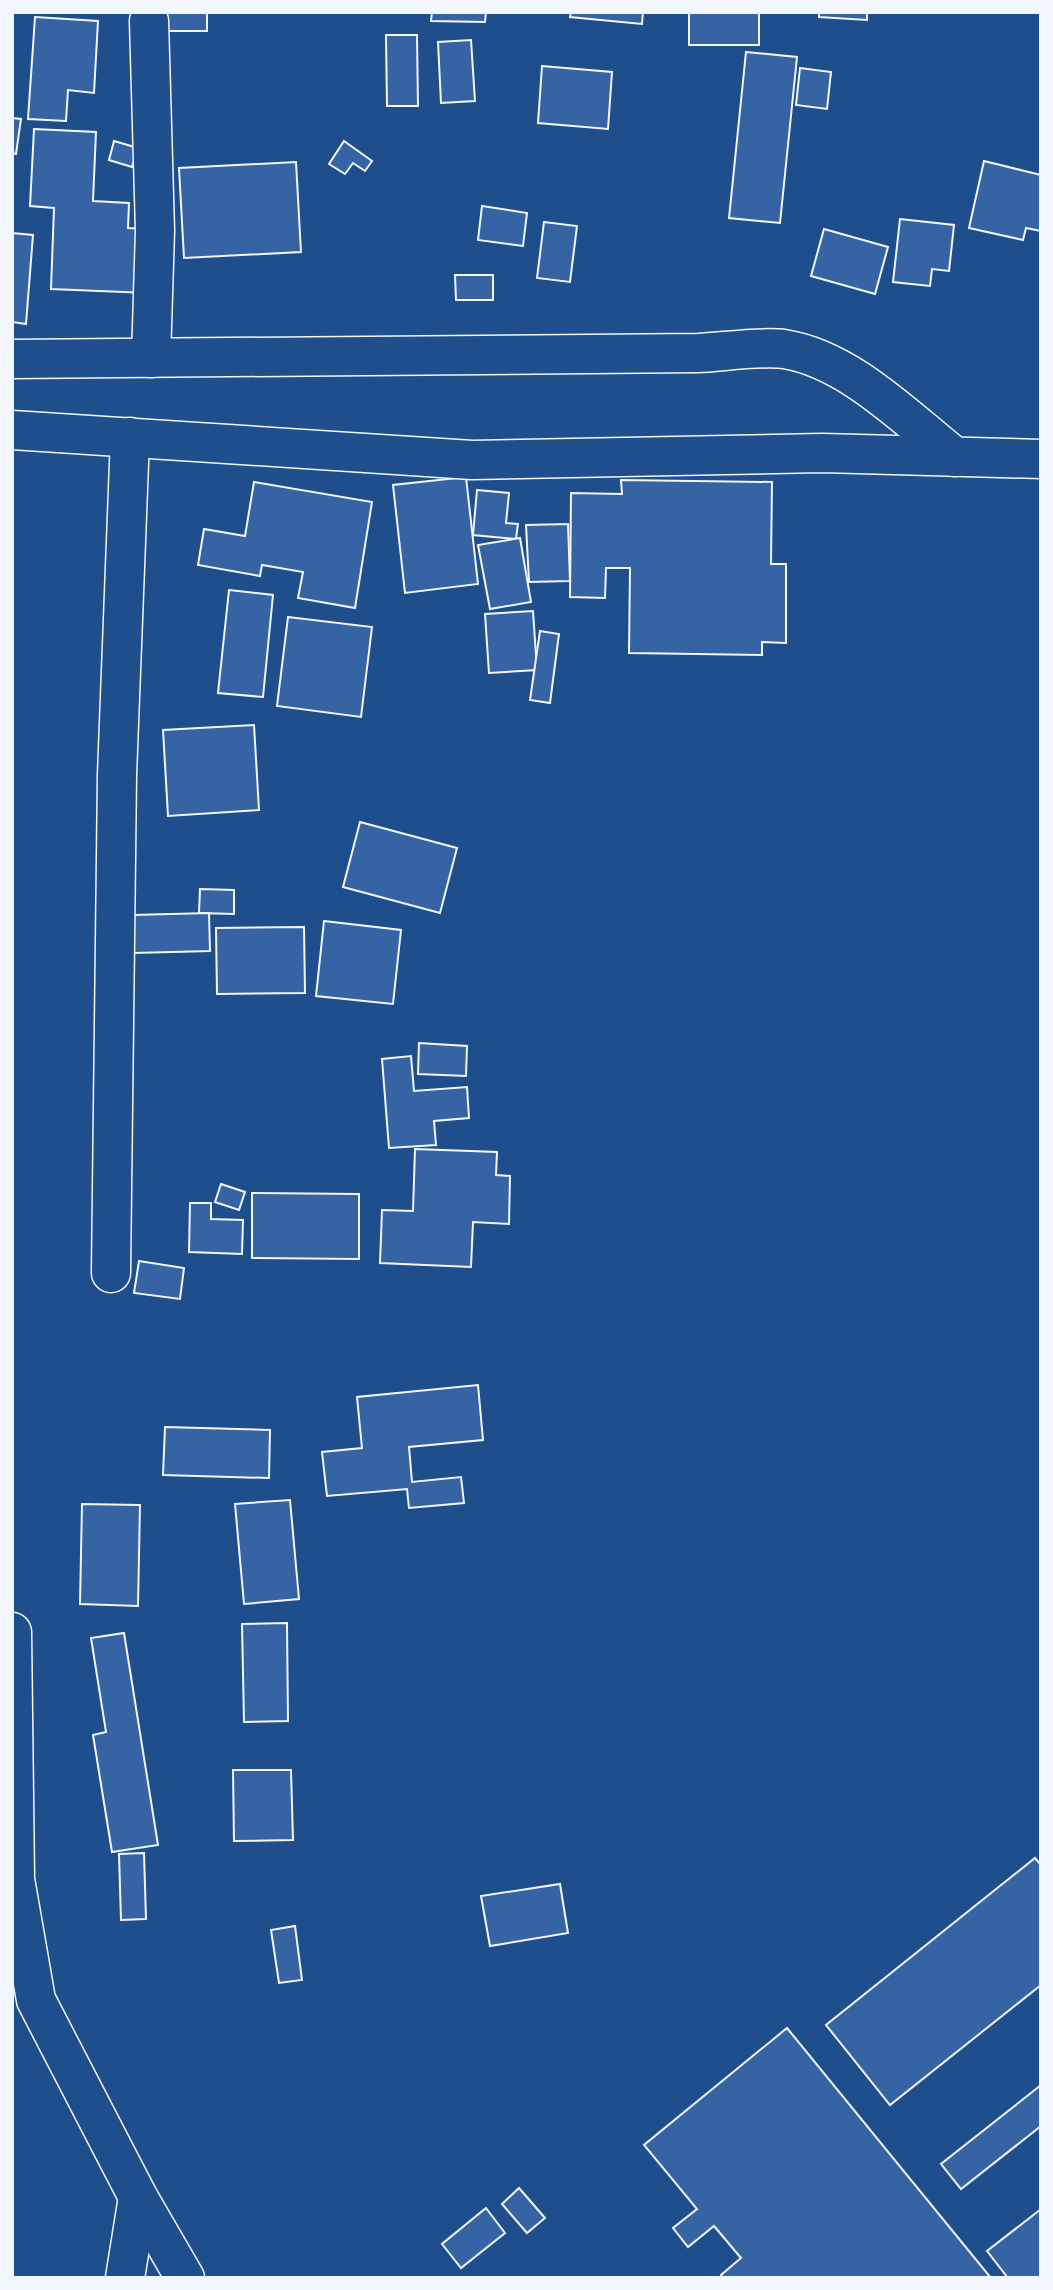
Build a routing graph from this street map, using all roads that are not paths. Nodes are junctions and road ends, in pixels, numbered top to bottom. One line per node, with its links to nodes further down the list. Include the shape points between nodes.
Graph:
1 (149, 21): 2 (street, via 155,231)
2 (151, 358): 3 (street); 6 (street, via 782,349 824,360 860,382)
3 (12, 359)
4 (12, 430): 5 (street)
5 (130, 437): 6 (street, via 472,460 822,453); 8 (street, via 117,775)
6 (955, 457): 7 (street)
7 (1041, 459)
8 (111, 1273)
9 (12, 1632): 10 (street, via 15,1880 36,2000)
10 (138, 2197): 11 (street); 12 (street)
11 (125, 2278)
12 (185, 2278)

